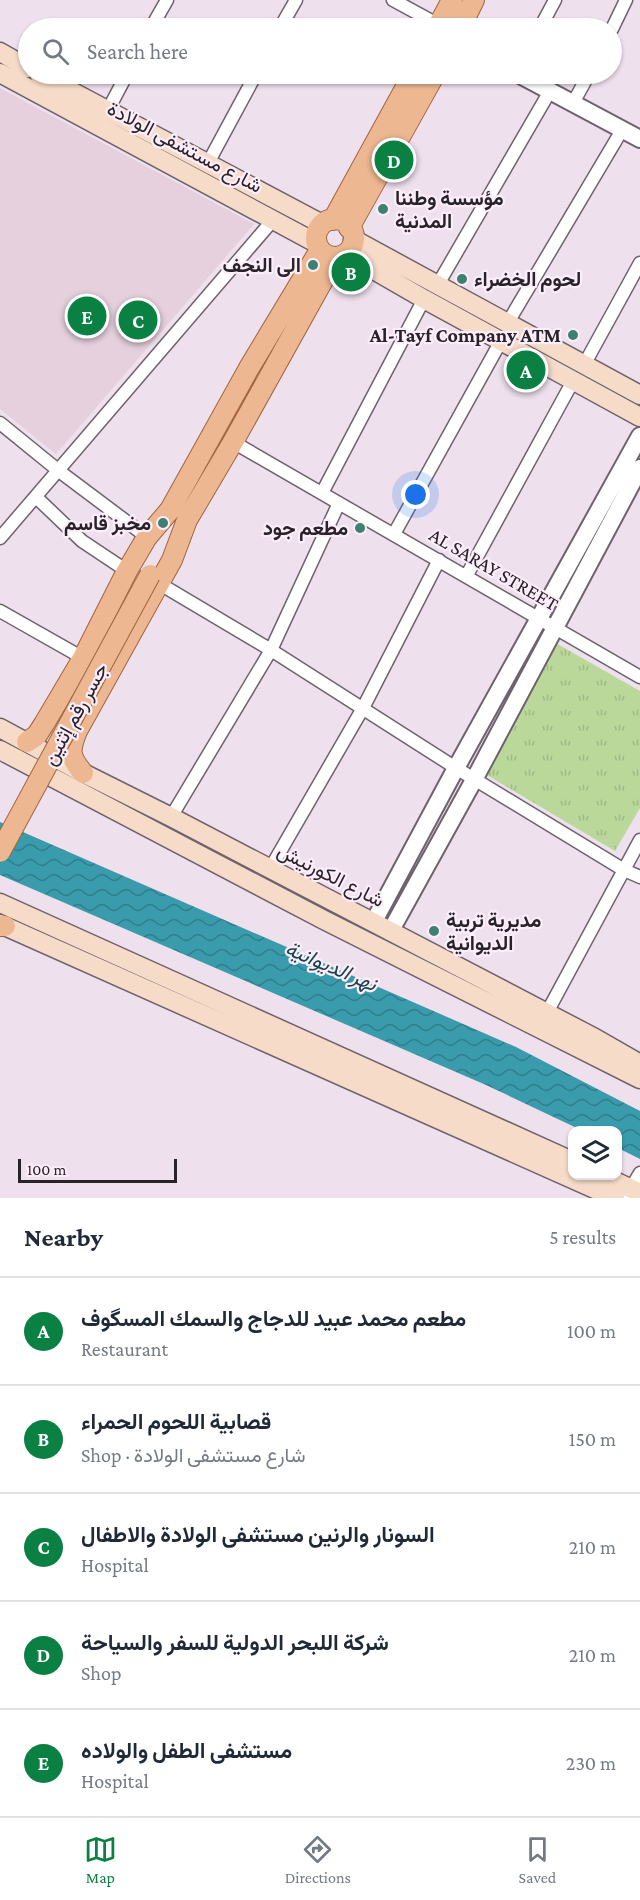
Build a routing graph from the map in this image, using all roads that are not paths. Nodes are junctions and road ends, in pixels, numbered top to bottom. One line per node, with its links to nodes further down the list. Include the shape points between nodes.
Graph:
1 (167, 0): 8 (street)
2 (296, 0): 9 (street)
3 (393, 0): 10 (street)
4 (452, 0): 11 (main road)
5 (474, 0): 12 (main road)
6 (555, 0): 13 (street)
7 (626, 0): 14 (street)
8 (157, 18)
9 (286, 18)
10 (423, 18)
11 (443, 18)
12 (465, 18)
13 (545, 18)
14 (617, 18)
15 (2, 62): 16 (main road, شارع مستشفى الولادة); 17 (main road, شارع مستشفى الولادة)
16 (18, 66)
17 (18, 71)
18 (40, 84): 32 (main road, شارع مستشفى الولادة)
19 (58, 84): 28 (main road, شارع مستشفى الولادة)
20 (122, 84): 28 (street)
21 (251, 84): 31 (street)
22 (408, 84): 33 (main road)
23 (429, 84): 33 (main road)
24 (537, 84): 26 (street)
25 (583, 84): 27 (street)
26 (550, 91): 27 (street); 35 (street)
27 (573, 103): 29 (street)
28 (108, 110): 31 (main road, شارع مستشفى الولادة)
29 (622, 130): 30 (street); 36 (street)
30 (640, 138)
31 (208, 163): 33 (main road, شارع مستشفى الولادة)
32 (273, 220): 33 (main road, شارع مستشفى الولادة); 45 (street)
33 (335, 239): 35 (main road); 43 (main road); 49 (main road, via 249,368)
34 (640, 263): 37 (street)
35 (431, 293): 36 (main road); 46 (street)
36 (504, 332): 37 (main road); 38 (main road); 50 (street)
37 (584, 365): 39 (main road)
38 (573, 381): 40 (main road); 54 (street)
39 (640, 395)
40 (640, 417)
41 (0, 423): 45 (street)
42 (640, 436): 57 (street)
43 (233, 442): 46 (street, AL SARAY STREET); 49 (main road)
44 (640, 468): 57 (street)
45 (59, 471): 47 (street); 51 (street)
46 (322, 493): 48 (street, AL SARAY STREET)
47 (36, 497): 52 (street); 55 (street, via 82,541)
48 (339, 502): 50 (street, AL SARAY STREET); 58 (street)
49 (178, 515): 51 (main road); 55 (main road)
50 (394, 534): 53 (street, AL SARAY STREET)
51 (147, 537): 55 (main road)
52 (0, 538)
53 (439, 560): 54 (street, AL SARAY STREET); 61 (street)
54 (467, 575): 57 (street, AL SARAY STREET)
55 (143, 577): 58 (street); 59 (main road); 66 (main road, via 74,738 70,753); 69 (main road, جسر رقم إثنين); 71 (main road, جسر رقم إثنين, bridge)
56 (0, 611): 59 (street)
57 (548, 622): 60 (street, AL SARAY STREET); 65 (street); 67 (street)
58 (271, 650): 61 (street); 68 (street)
59 (83, 658): 63 (main road, via 41,730)
60 (640, 677)
61 (363, 708): 65 (street); 72 (street)
62 (0, 728): 63 (main road, شارع الكورنيش)
63 (27, 742): 66 (main road, شارع الكورنيش)
64 (0, 750): 77 (main road, شارع الكورنيش)
65 (456, 768): 67 (street); 78 (street)
66 (83, 773): 68 (main road, شارع الكورنيش)
67 (475, 778): 73 (street); 79 (street)
68 (171, 817): 72 (main road, شارع الكورنيش)
69 (0, 829)
70 (640, 840): 73 (street)
71 (0, 852)
72 (270, 869): 75 (main road, شارع الكورنيش)
73 (624, 870): 74 (street); 81 (street)
74 (640, 877)
75 (335, 903): 77 (main road); 78 (main road, شارع الكورنيش)
76 (3, 917): 84 (main road); 87 (main road)
77 (324, 920): 80 (main road, شارع الكورنيش)
78 (374, 923): 79 (main road, شارع الكورنيش)
79 (390, 932): 80 (main road, شارع الكورنيش)
80 (522, 1011): 81 (main road, شارع الكورنيش)
81 (542, 1021): 82 (main road, شارع الكورنيش); 83 (main road, شارع الكورنيش)
82 (640, 1064)
83 (640, 1079)
84 (568, 1159)
85 (614, 1180): 86 (main road)
86 (634, 1188)
87 (615, 1198)

